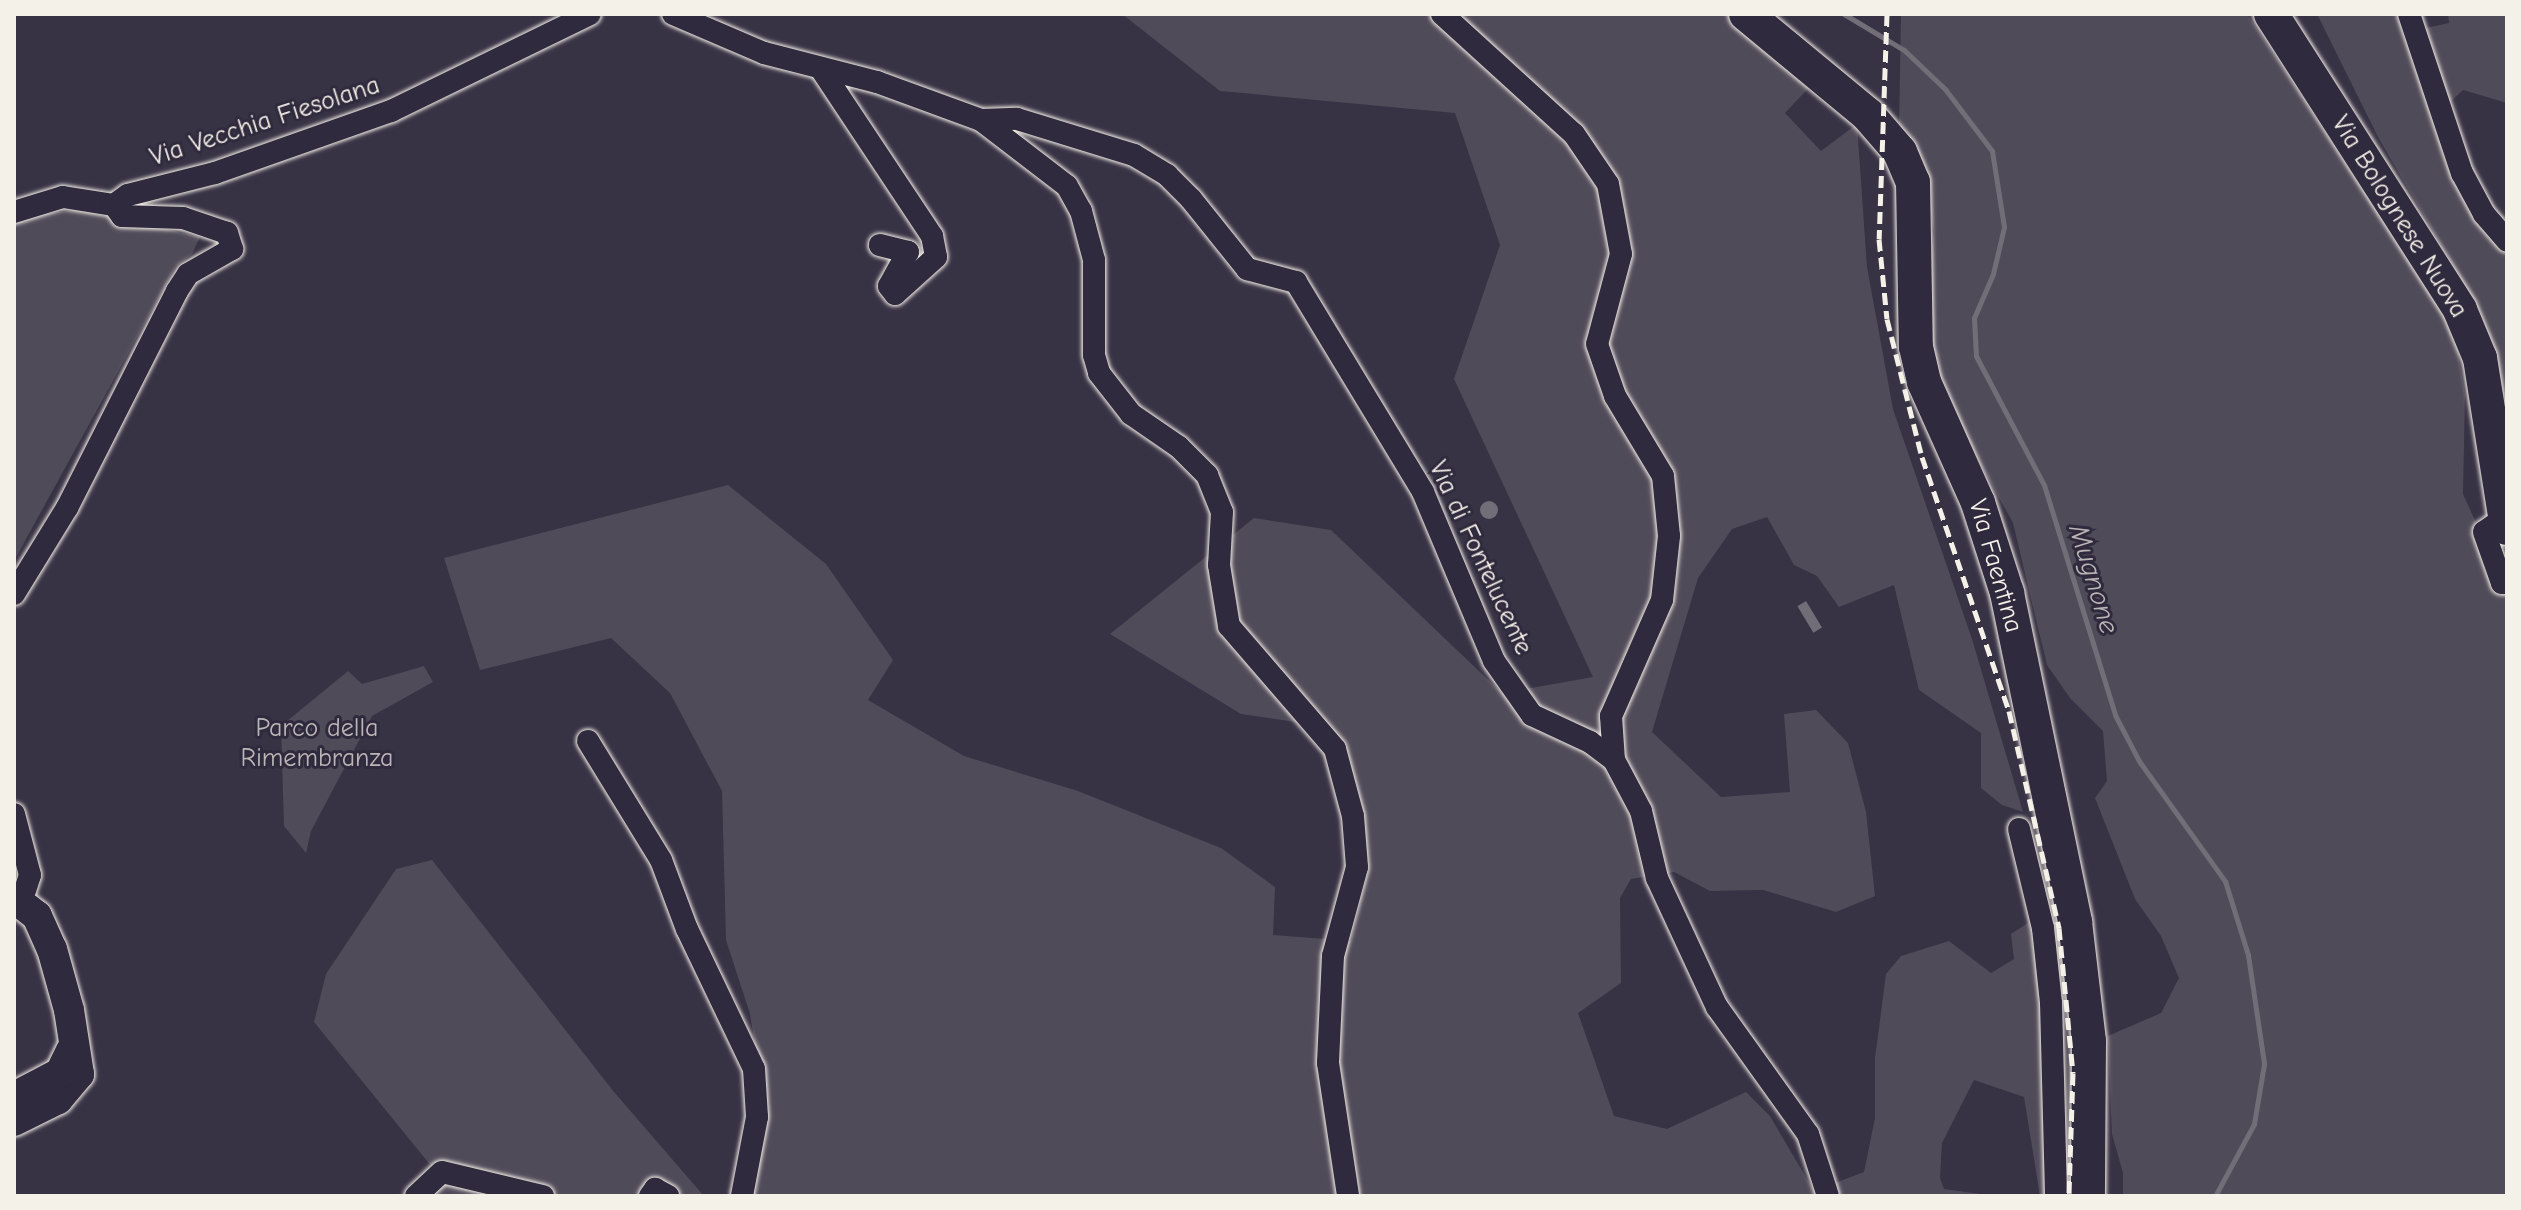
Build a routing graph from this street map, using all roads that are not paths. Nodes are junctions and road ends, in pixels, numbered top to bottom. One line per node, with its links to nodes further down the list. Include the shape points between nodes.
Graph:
1 (590, 14): 9 (street, Via Vecchia Fiesolana, via 391,111 215,173 128,195)
2 (673, 14): 7 (street, via 764,53)
3 (1442, 14): 17 (street, via 1574,134 1608,184 1621,254 1597,344 1615,396 1663,476 1669,536 1662,600 1611,716)
4 (1746, 14): 32 (main road, Via Faentina, via 1868,115 1909,166 1915,205 1911,276 1916,347 1924,382 1978,503 2007,593 2075,922 2089,1041)
5 (2271, 14): 13 (main road, Via Bolognese Nuova, via 2460,310 2480,358)
6 (2409, 14): 11 (street, via 2462,173 2484,214)
7 (821, 69): 8 (street, via 877,82); 12 (street, via 932,236 935,262 895,294 889,286 908,252 903,246)
8 (981, 120): 17 (street, Via di Fontelucente, via 1017,119 1134,155 1183,191 1247,269 1296,282 1423,492 1455,579 1494,661 1532,715 1590,742); 29 (street, via 1067,186 1081,211 1094,260 1094,355 1099,373 1131,414 1179,447 1207,475 1222,512 1220,576 1229,626 1335,749 1353,816 1357,867 1333,956 1328,1063)
9 (114, 205): 10 (street, via 63,197); 15 (street, via 122,216 183,218 227,233 232,249 188,274 177,291 67,508)
10 (14, 212)
11 (2507, 240)
12 (880, 245)
13 (2506, 523): 14 (street, via 2484,532 2502,583)
14 (2507, 583)
15 (14, 594)
16 (588, 741): 28 (street, via 661,860 687,929 754,1069 757,1117)
17 (1614, 760): 30 (street, Via di Fontelucente, via 1641,811 1657,878 1717,1007 1808,1134)
18 (15, 818): 20 (street, via 30,875)
19 (2019, 829): 31 (street, via 2043,928 2051,1003)
20 (17, 900): 21 (main road, via 44,929 71,1026)
21 (67, 1079): 22 (main road); 23 (main road, via 58,1099)
22 (14, 1097)
23 (14, 1121)
24 (416, 1196): 25 (street, via 442,1172)
25 (543, 1196)
26 (650, 1196): 27 (street, via 655,1189)
27 (668, 1196)
28 (742, 1196)
29 (1348, 1196)
30 (1828, 1196)
31 (2056, 1196)
32 (2088, 1196)

